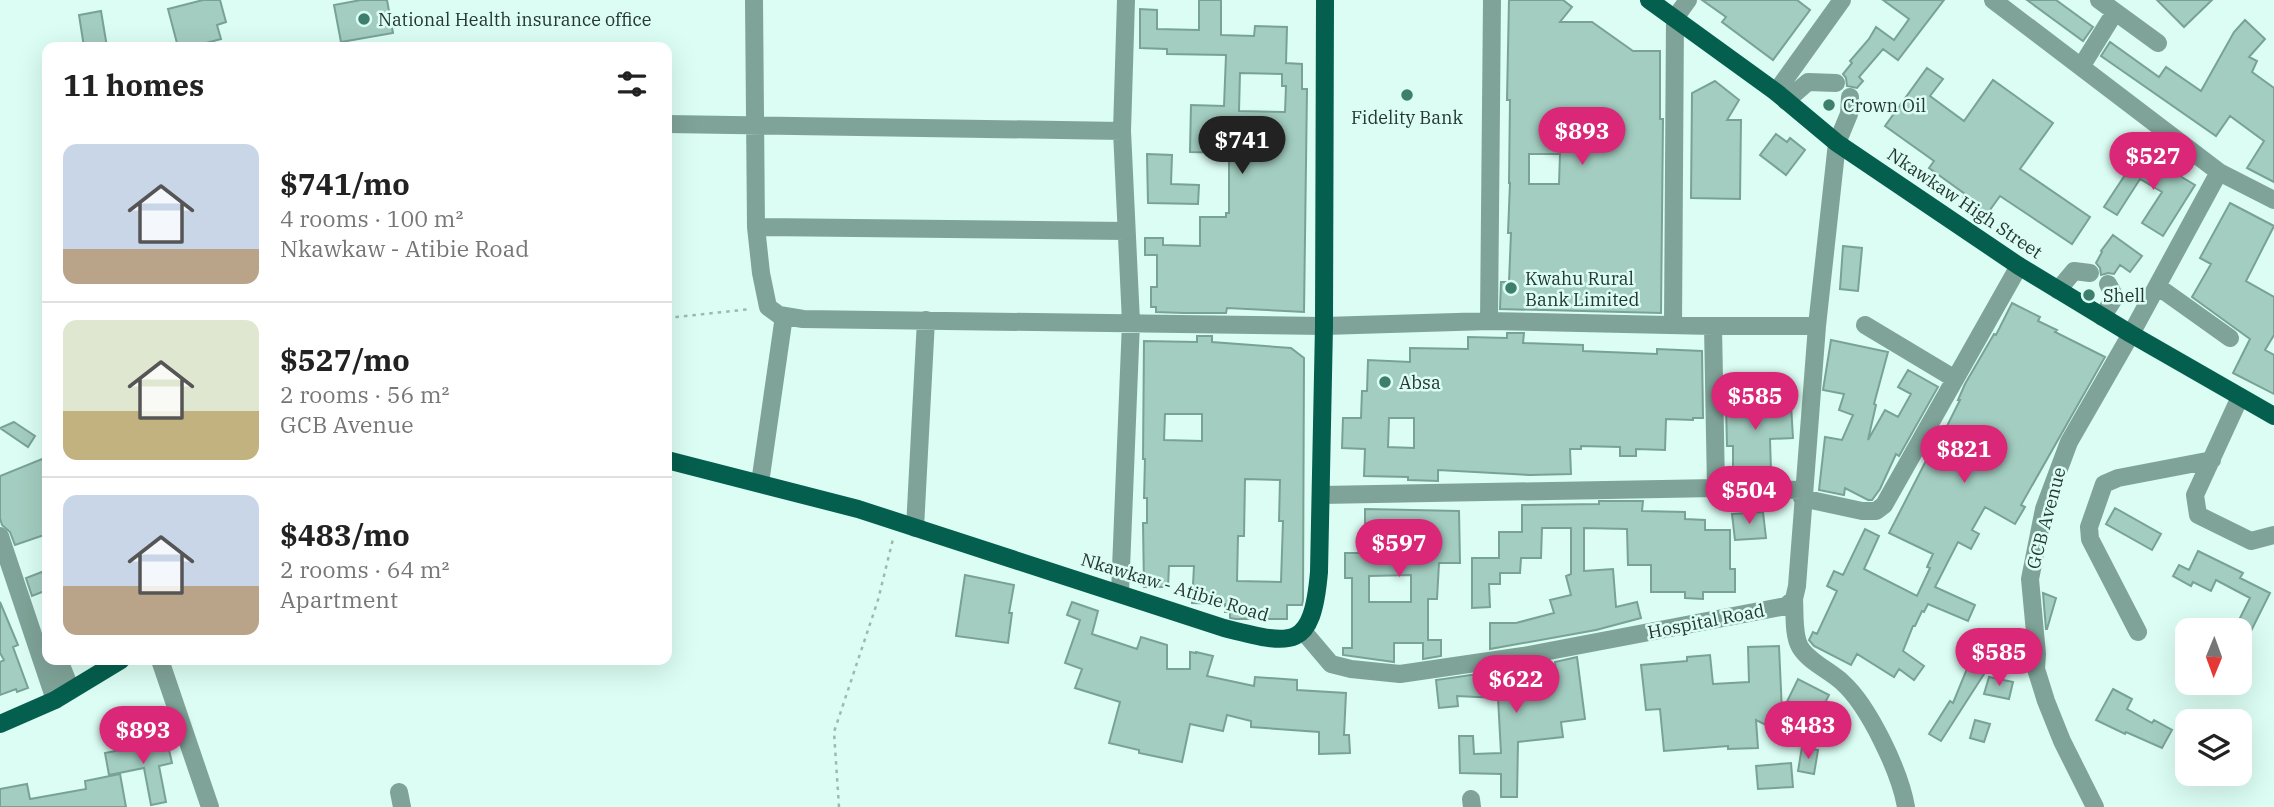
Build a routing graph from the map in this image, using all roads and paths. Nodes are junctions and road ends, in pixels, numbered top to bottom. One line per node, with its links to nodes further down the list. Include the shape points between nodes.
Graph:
1 (754, 0): 18 (street)
2 (1126, 0): 19 (street)
3 (1325, 0): 37 (main road)
4 (1492, 0): 34 (street)
5 (1649, 0): 11 (main road, Nkawkaw High Street)
6 (1688, 0): 11 (street)
7 (1842, 0): 15 (street)
8 (1993, 0): 13 (street)
9 (2099, 0): 10 (street)
10 (2115, 12): 12 (street); 13 (street)
11 (1675, 18): 15 (main road, Nkawkaw High Street); 38 (street)
12 (2158, 43)
13 (2081, 67): 21 (street)
14 (1836, 83): 15 (street, via 1808,82)
15 (1781, 97): 20 (main road, Nkawkaw High Street)
16 (1850, 97): 20 (street, via 1849,114)
17 (672, 124): 18 (street)
18 (755, 125): 19 (street); 23 (street)
19 (1122, 131): 24 (street)
20 (1837, 143): 25 (main road, Nkawkaw High Street); 40 (street)
21 (2219, 172): 22 (street); 28 (street, GCB Avenue)
22 (2274, 200)
23 (756, 227): 24 (street); 30 (street, via 761,273)
24 (1126, 231): 35 (street)
25 (2019, 266): 29 (main road, Nkawkaw High Street); 43 (street)
26 (2090, 273): 29 (street, via 2074,271)
27 (2108, 284): 31 (street, via 2115,297)
28 (2157, 286): 41 (street, GCB Avenue); 42 (street)
29 (2058, 290): 31 (main road, Nkawkaw High Street)
30 (776, 311): 32 (path); 33 (street, via 803,319); 48 (street)
31 (2102, 317): 41 (main road, Nkawkaw High Street)
32 (672, 318)
33 (926, 320): 35 (street); 53 (street)
34 (1489, 321): 37 (street); 38 (street)
35 (1131, 322): 37 (street); 56 (street)
36 (1865, 325): 43 (street)
37 (1324, 326): 51 (main road)
38 (1673, 326): 39 (street)
39 (1713, 326): 40 (street); 49 (street)
40 (1817, 326): 50 (street)
41 (2131, 334): 44 (main road, Nkawkaw High Street); 71 (street, GCB Avenue, via 2069,442 2044,509 2030,579 2036,669 2062,741)
42 (2230, 338)
43 (1955, 379): 50 (street, via 1884,505 1876,511 1862,511)
44 (2240, 397): 45 (main road, Nkawkaw High Street); 46 (street)
45 (2274, 416)
46 (2212, 460): 54 (street, via 2195,495 2198,515 2251,541); 59 (street, via 2104,484 2089,527 2090,539)
47 (672, 461): 48 (main road, Nkawkaw - Atibie Road)
48 (760, 483): 52 (main road, Nkawkaw - Atibie Road)
49 (1716, 488): 50 (street); 51 (street)
50 (1803, 494): 57 (street)
51 (1321, 495): 58 (main road, via 1317,591 1314,611)
52 (897, 522): 53 (main road, Nkawkaw - Atibie Road); 69 (path, via 878,600 834,732)
53 (915, 528): 56 (main road, Nkawkaw - Atibie Road)
54 (2274, 535)
55 (0, 536): 60 (street)
56 (1120, 593): 58 (main road, Nkawkaw - Atibie Road, via 1261,637 1292,639)
57 (1794, 598): 58 (street, Hospital Road, via 1786,606 1772,609 1400,674 1331,664); 70 (street, via 1799,646 1844,683 1857,700 1882,740)
58 (1303, 631)
59 (2138, 632)
60 (42, 661)
61 (43, 665): 66 (street)
62 (61, 665): 65 (street)
63 (162, 665): 68 (street)
64 (99, 666): 65 (main road)
65 (71, 690): 66 (main road)
66 (55, 700): 67 (main road)
67 (0, 724)
68 (211, 807)
69 (839, 807)
70 (1906, 807)
71 (2095, 807)

